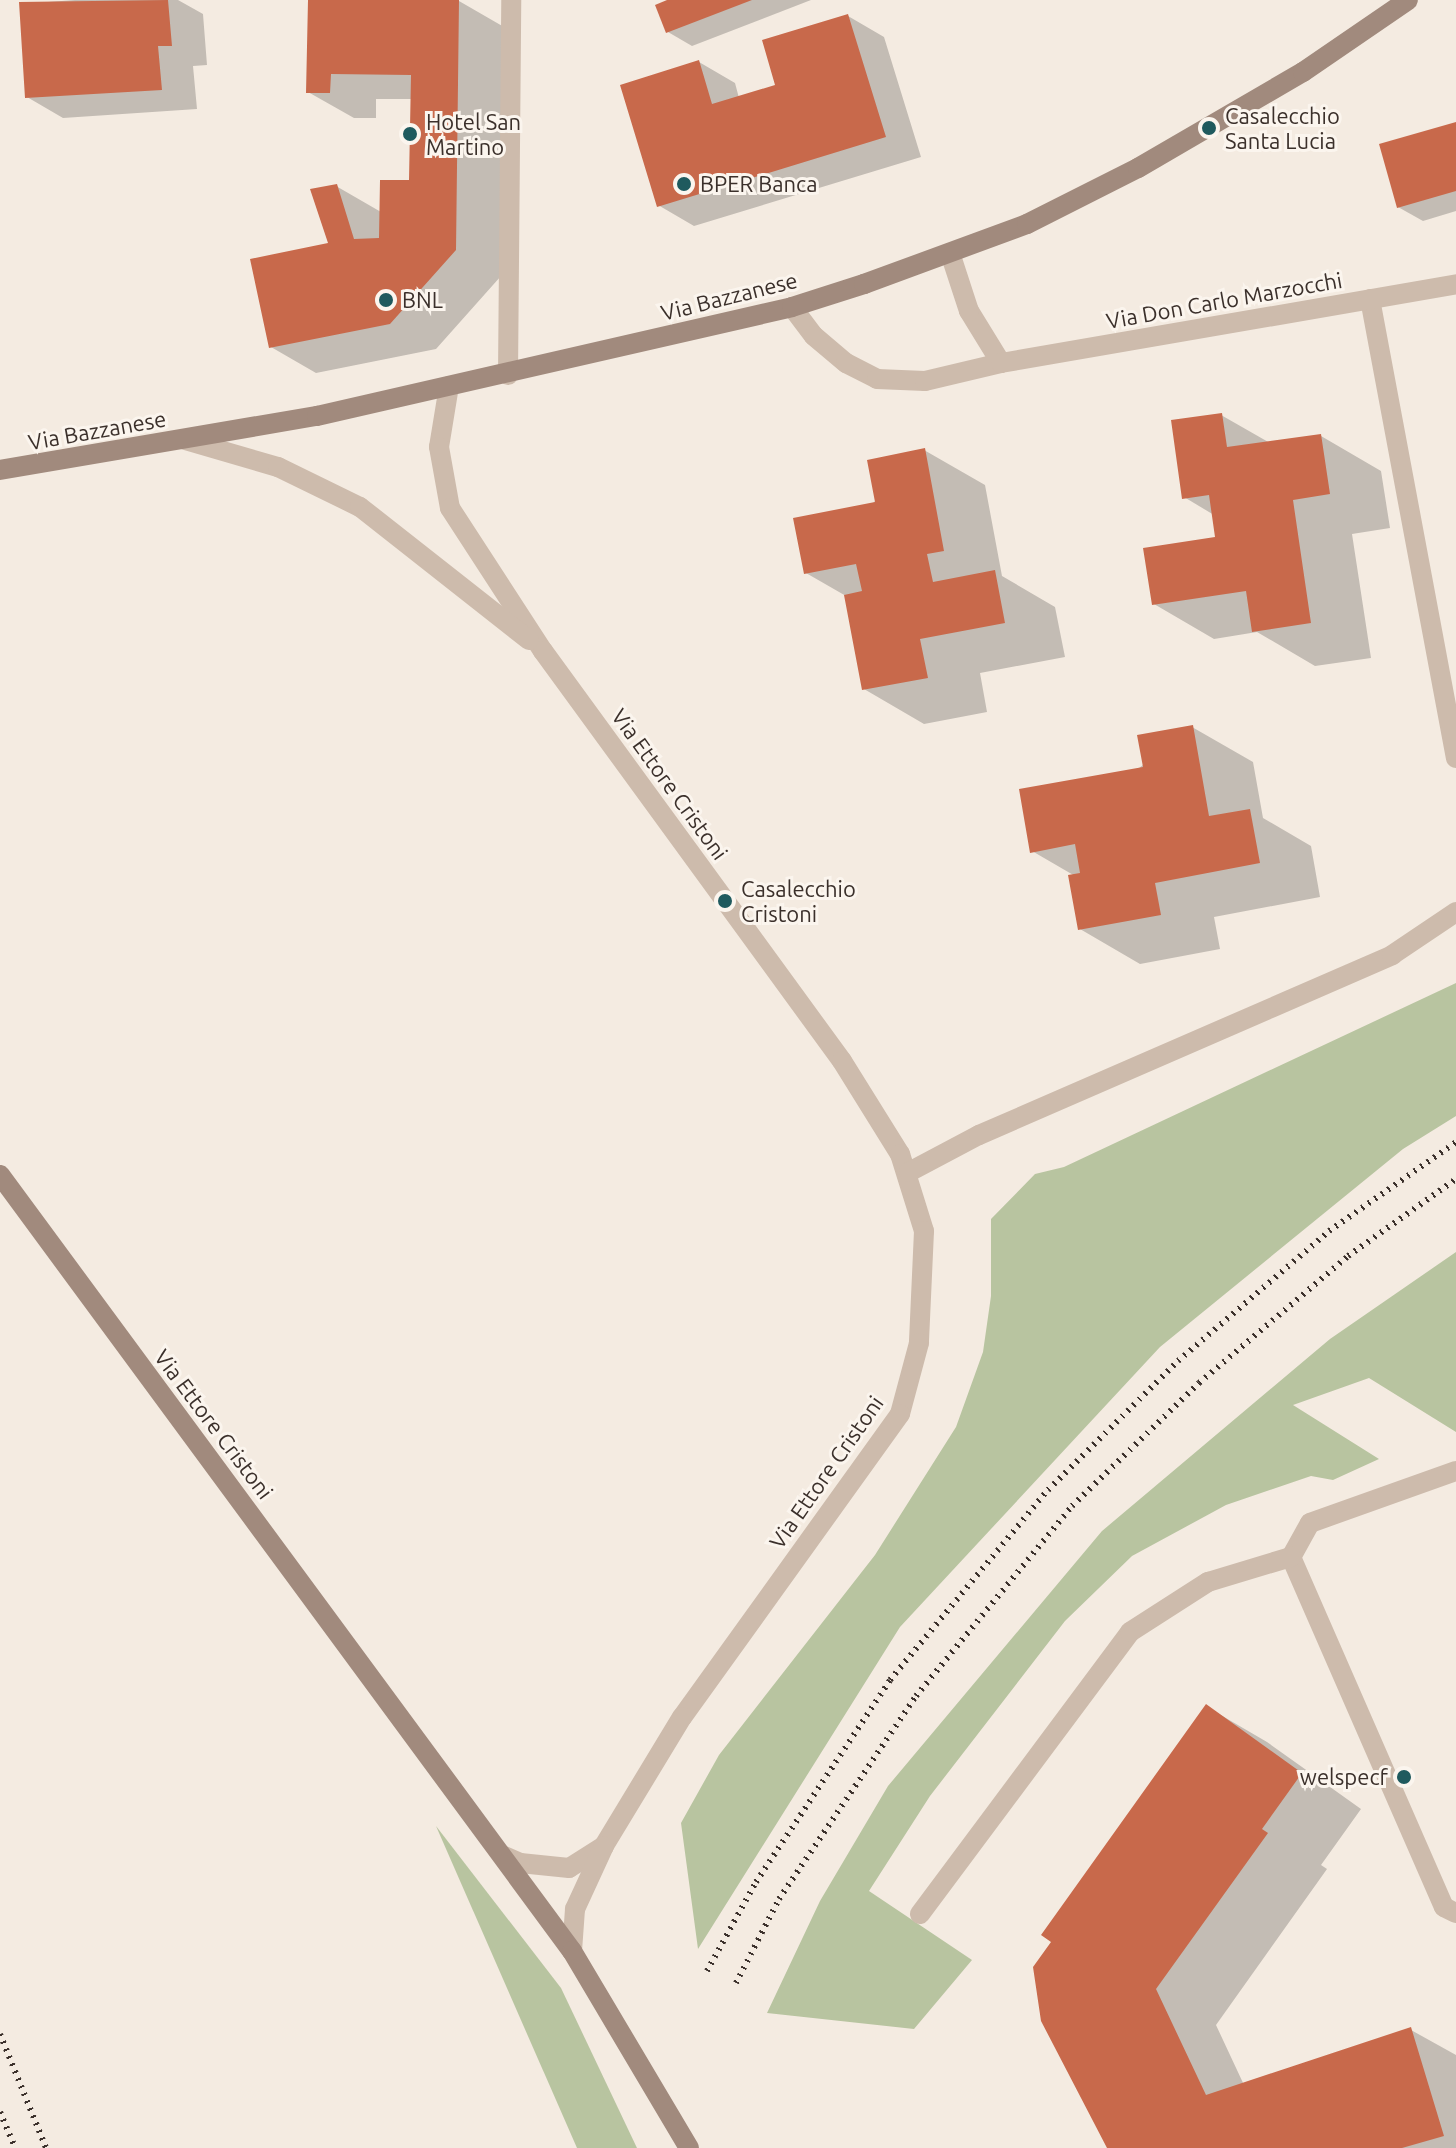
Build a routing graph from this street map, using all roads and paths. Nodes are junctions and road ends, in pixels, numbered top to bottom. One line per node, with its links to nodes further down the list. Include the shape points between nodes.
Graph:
1 (511, 0): 8 (street)
2 (1408, 0): 3 (main road, Via Bazzanese, via 1303,72 1138,168 1027,224)
3 (950, 253): 6 (main road, Via Bazzanese); 7 (street, via 969,311)
4 (1456, 284): 5 (street, Via Don Carlo Marzocchi)
5 (1370, 299): 7 (street, Via Don Carlo Marzocchi); 13 (street)
6 (792, 307): 7 (street, Via Don Carlo Marzocchi, via 814,336 846,363 877,379 925,381); 8 (main road, Via Bazzanese)
7 (1001, 363)
8 (508, 375): 9 (main road, Via Bazzanese)
9 (449, 386): 10 (main road, Via Bazzanese); 12 (street, Via Ettore Cristoni, via 439,447 450,508)
10 (185, 440): 11 (main road, Via Bazzanese); 12 (street, Via Ettore Cristoni, via 278,467 360,507)
11 (0, 470)
12 (543, 651): 15 (street, Via Ettore Cristoni, via 842,1061)
13 (1456, 758)
14 (1456, 912): 15 (street, via 1392,955 979,1135)
15 (909, 1172): 19 (street, Via Ettore Cristoni, via 924,1231 925,1286 919,1343 900,1414 682,1717)
16 (0, 1175): 20 (main road, Via Ettore Cristoni)
17 (1456, 1471): 18 (street, via 1310,1523)
18 (1291, 1557): 21 (street, via 1444,1907); 22 (street, via 1208,1582 1130,1632)
19 (604, 1846): 20 (street, Via Ettore Cristoni, via 569,1868); 23 (street, via 575,1909)
20 (504, 1856): 23 (main road, Via Ettore Cristoni)
21 (1456, 1913)
22 (920, 1914)
23 (572, 1951): 24 (main road, Via Ettore Cristoni)
24 (689, 2148)

